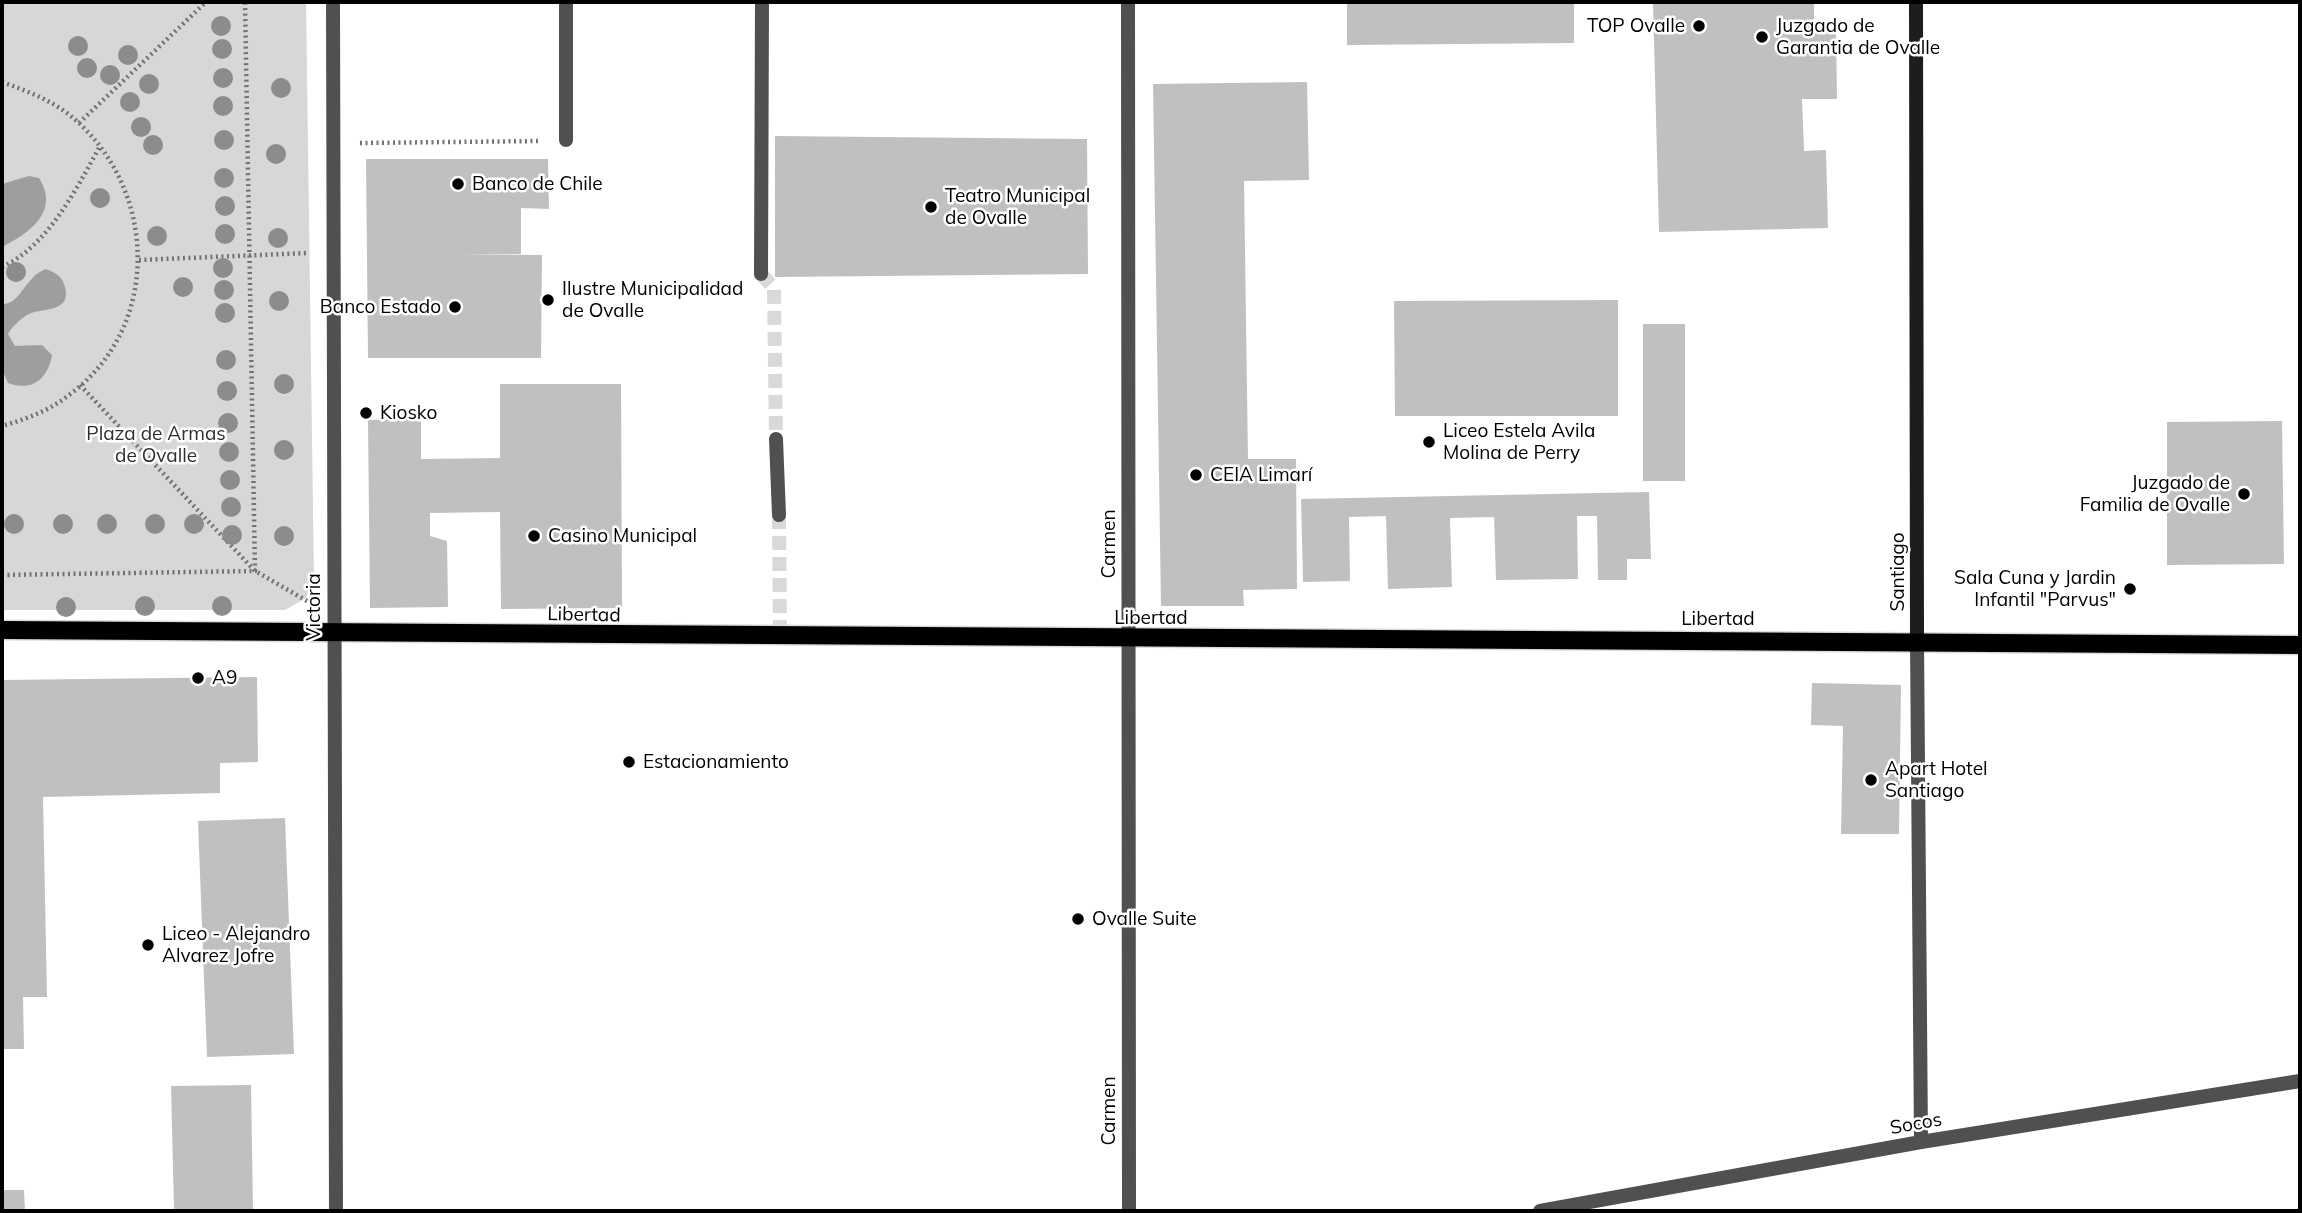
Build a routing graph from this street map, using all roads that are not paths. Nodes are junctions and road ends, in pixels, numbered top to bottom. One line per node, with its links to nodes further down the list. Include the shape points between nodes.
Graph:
1 (333, 2): 11 (street, Victoria)
2 (566, 2): 6 (street)
3 (762, 2): 7 (street)
4 (1128, 2): 12 (street, Carmen)
5 (1916, 2): 13 (main road, Santiago)
6 (566, 140)
7 (761, 274)
8 (776, 439): 9 (street)
9 (779, 515)
10 (2, 630): 11 (main road, Libertad)
11 (333, 632): 12 (main road, Libertad); 17 (street, Victoria)
12 (1128, 639): 13 (main road, Libertad); 18 (street, Carmen)
13 (1917, 640): 14 (main road, Libertad); 16 (street, Santiago)
14 (2300, 645)
15 (2300, 1080): 16 (street, Socos)
16 (1921, 1142): 19 (street, Socos)
17 (336, 1211)
18 (1129, 1211)
19 (1540, 1211)

